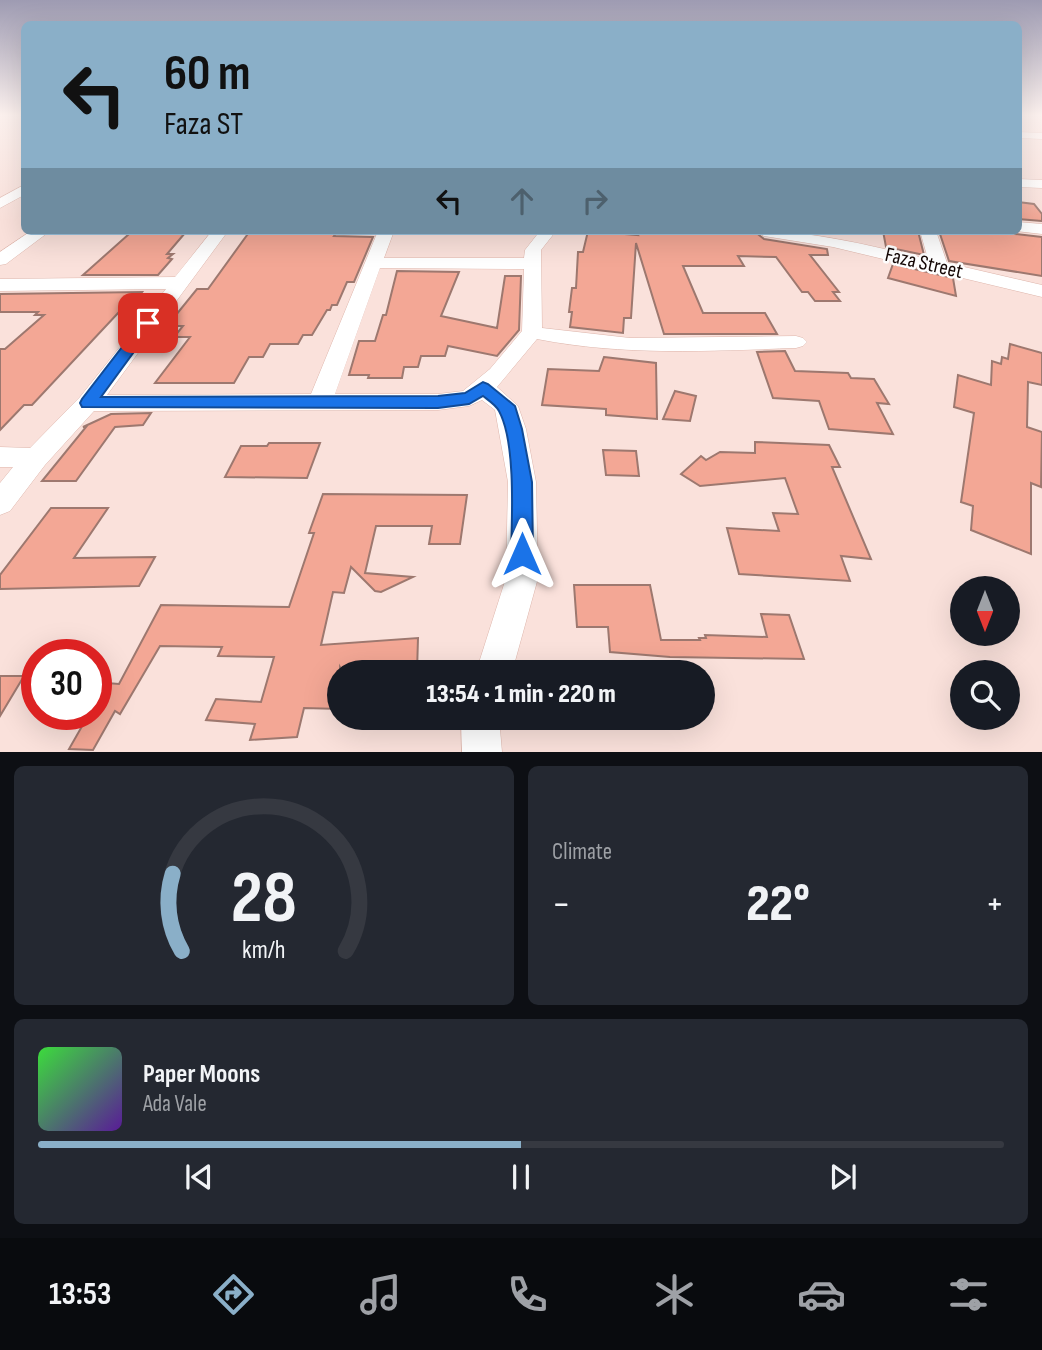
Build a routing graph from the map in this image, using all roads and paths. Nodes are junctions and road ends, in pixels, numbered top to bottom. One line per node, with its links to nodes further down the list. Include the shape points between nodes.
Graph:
1 (1022, 183): 2 (street)
2 (1042, 184)
3 (21, 191): 4 (street)
4 (0, 204)
5 (1022, 227): 6 (street)
6 (1042, 229)
7 (37, 235): 13 (street)
8 (217, 235): 17 (street)
9 (385, 235): 14 (street)
10 (545, 235): 15 (street, via 533,250)
11 (790, 235): 16 (street, Faza Street)
12 (929, 235): 16 (street)
13 (0, 260)
14 (376, 263): 15 (street); 23 (street)
15 (531, 263): 20 (street)
16 (939, 267): 19 (street, Faza Street)
17 (177, 283): 18 (street); 24 (street)
18 (0, 285)
19 (1042, 291)
20 (532, 332): 21 (street, via 571,340 650,345); 22 (street)
21 (796, 342)
22 (483, 388): 23 (street, via 469,398 438,402); 28 (street, via 506,406 522,482 522,578)
23 (320, 402): 24 (street)
24 (88, 403): 26 (street)
25 (0, 457): 26 (street)
26 (36, 457): 27 (street)
27 (0, 503)
28 (498, 660)

